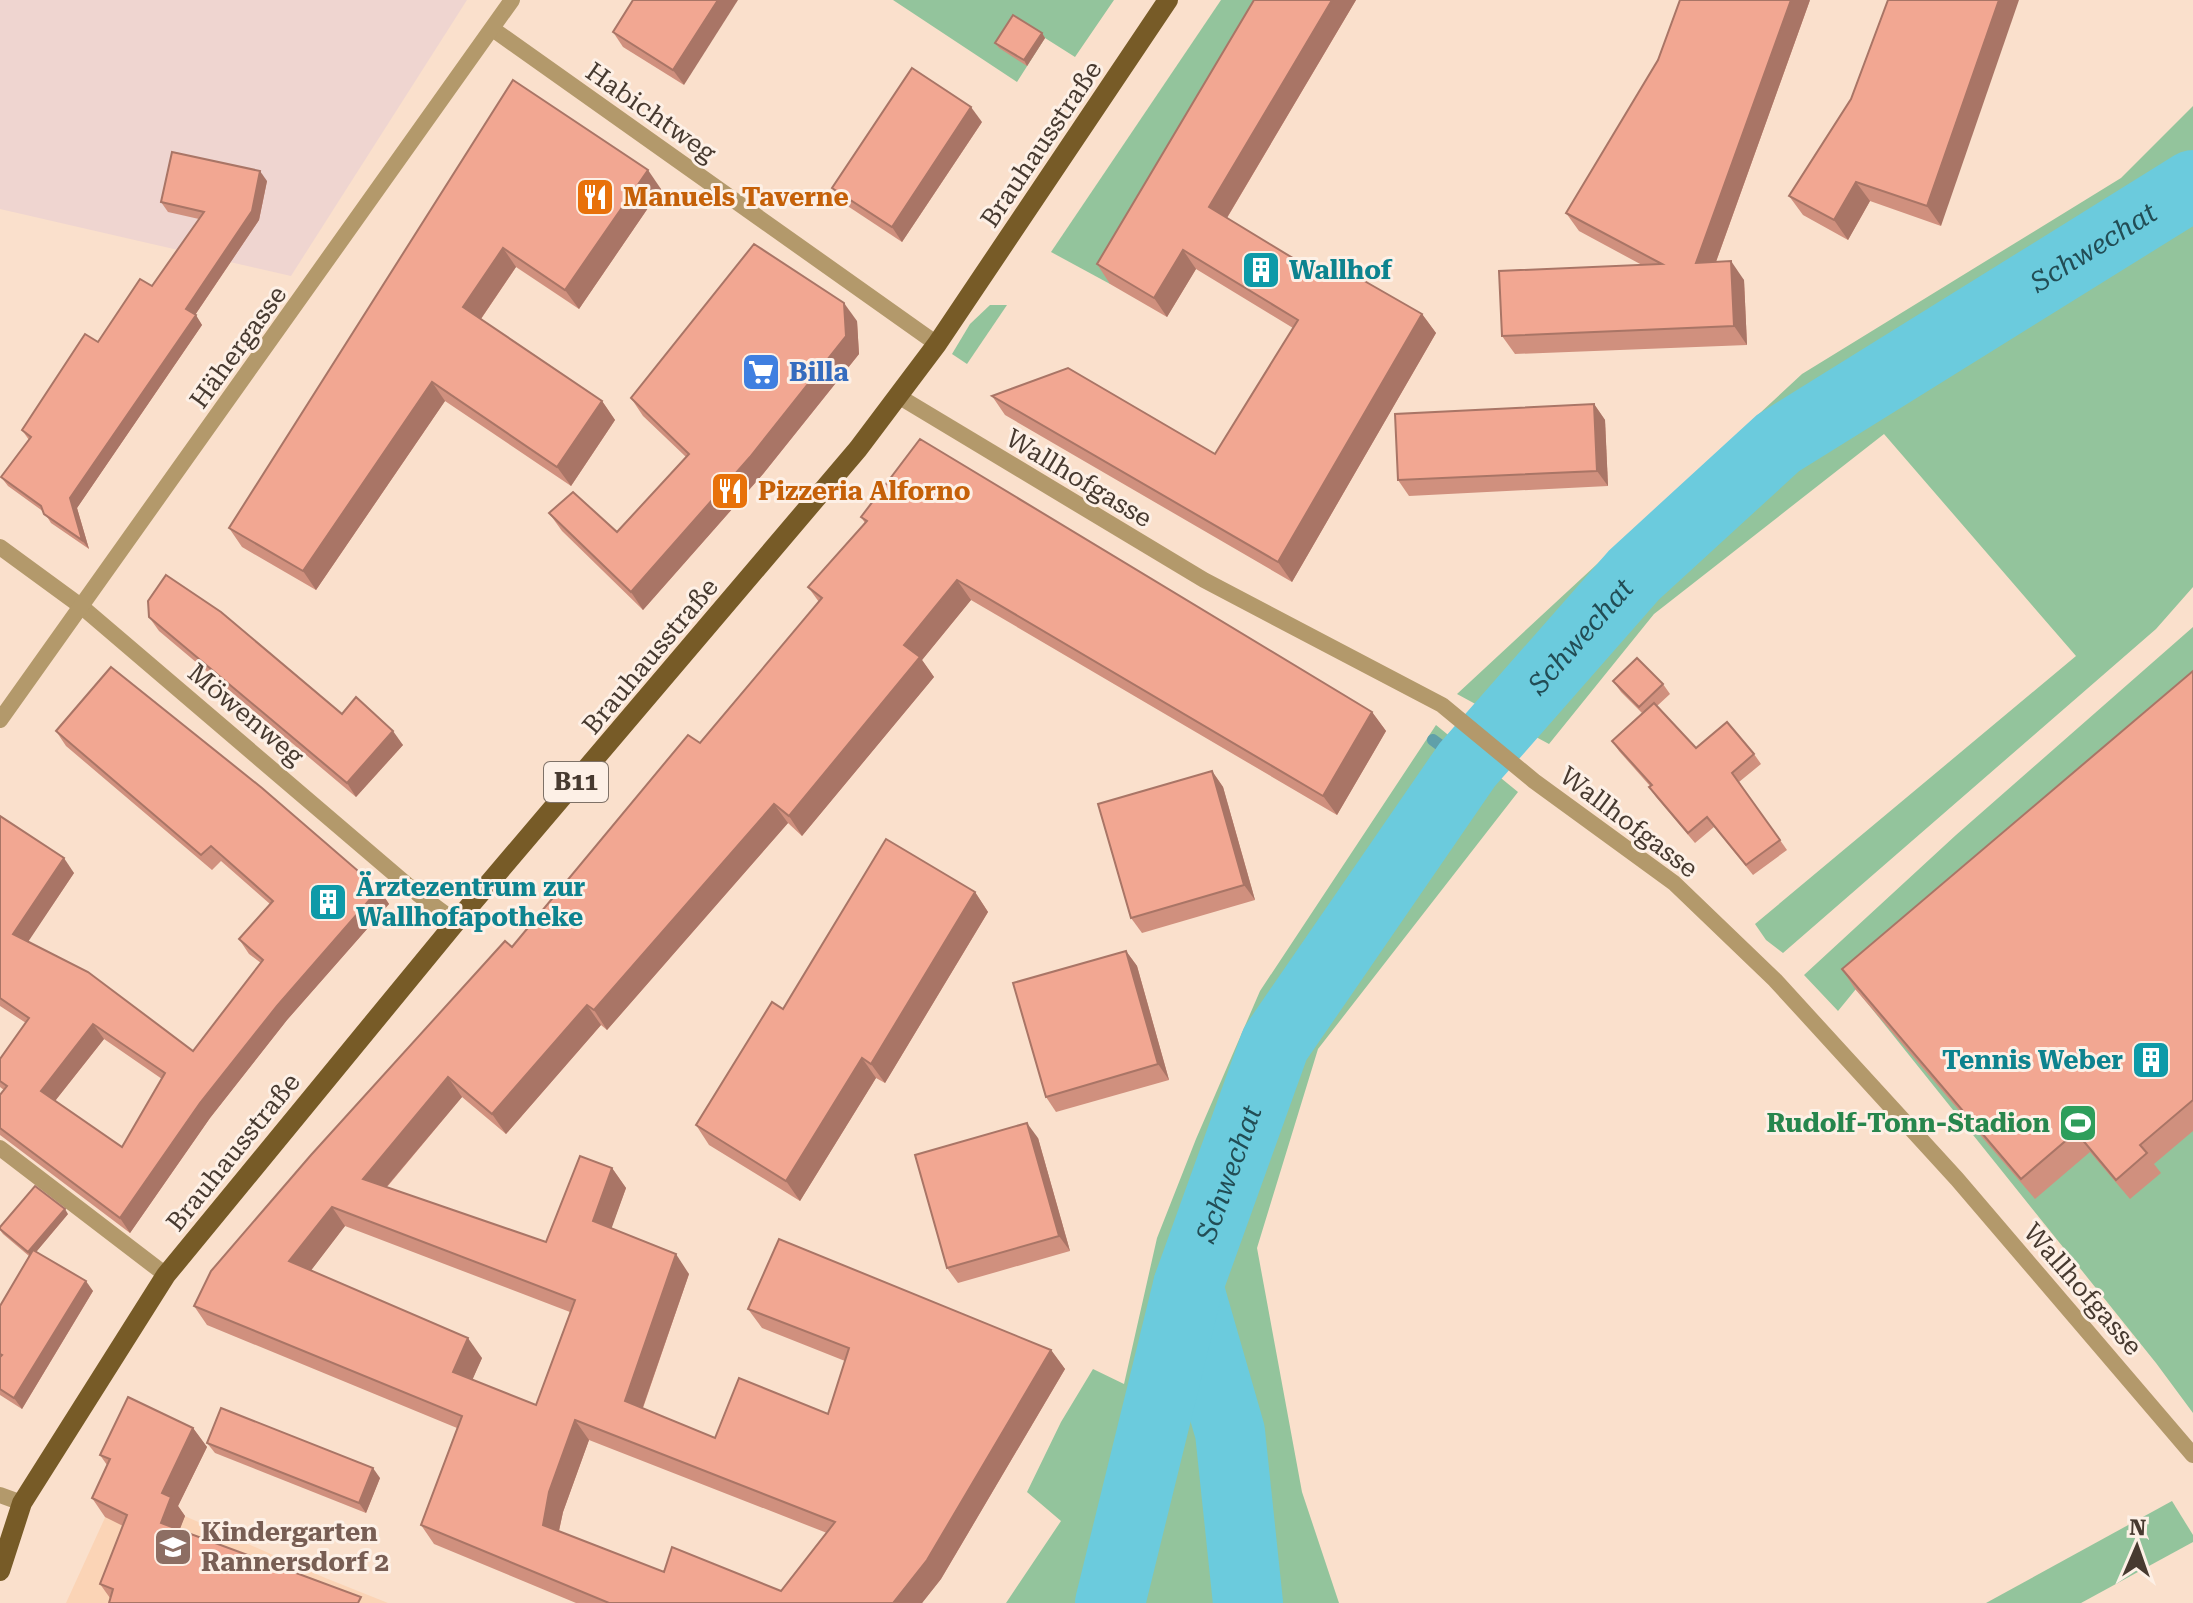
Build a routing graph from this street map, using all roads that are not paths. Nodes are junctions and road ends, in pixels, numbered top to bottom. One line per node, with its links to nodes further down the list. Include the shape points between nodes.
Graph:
1 (512, 0): 3 (street, Hähergasse)
2 (1168, 0): 4 (main road, Brauhausstraße / B11)
3 (494, 30): 4 (street, Habichtweg); 7 (street, Hähergasse)
4 (937, 344): 5 (main road, Brauhausstraße / B11)
5 (898, 396): 9 (main road, Brauhausstraße / B11, via 677,666); 12 (street, Wallhofgasse, via 1204,580 1442,705 1534,781 1674,883 1775,980 1957,1179)
6 (0, 547): 7 (street, Möwenweg)
7 (82, 607): 8 (street, Hähergasse); 9 (street, Möwenweg)
8 (0, 720)
9 (456, 922): 11 (main road, Brauhausstraße / B11)
10 (0, 1148): 11 (street)
11 (166, 1275): 14 (main road, Brauhausstraße / B11)
12 (2193, 1455)
13 (0, 1495): 14 (street)
14 (22, 1503): 15 (main road, Brauhausstraße / B11)
15 (0, 1571)

